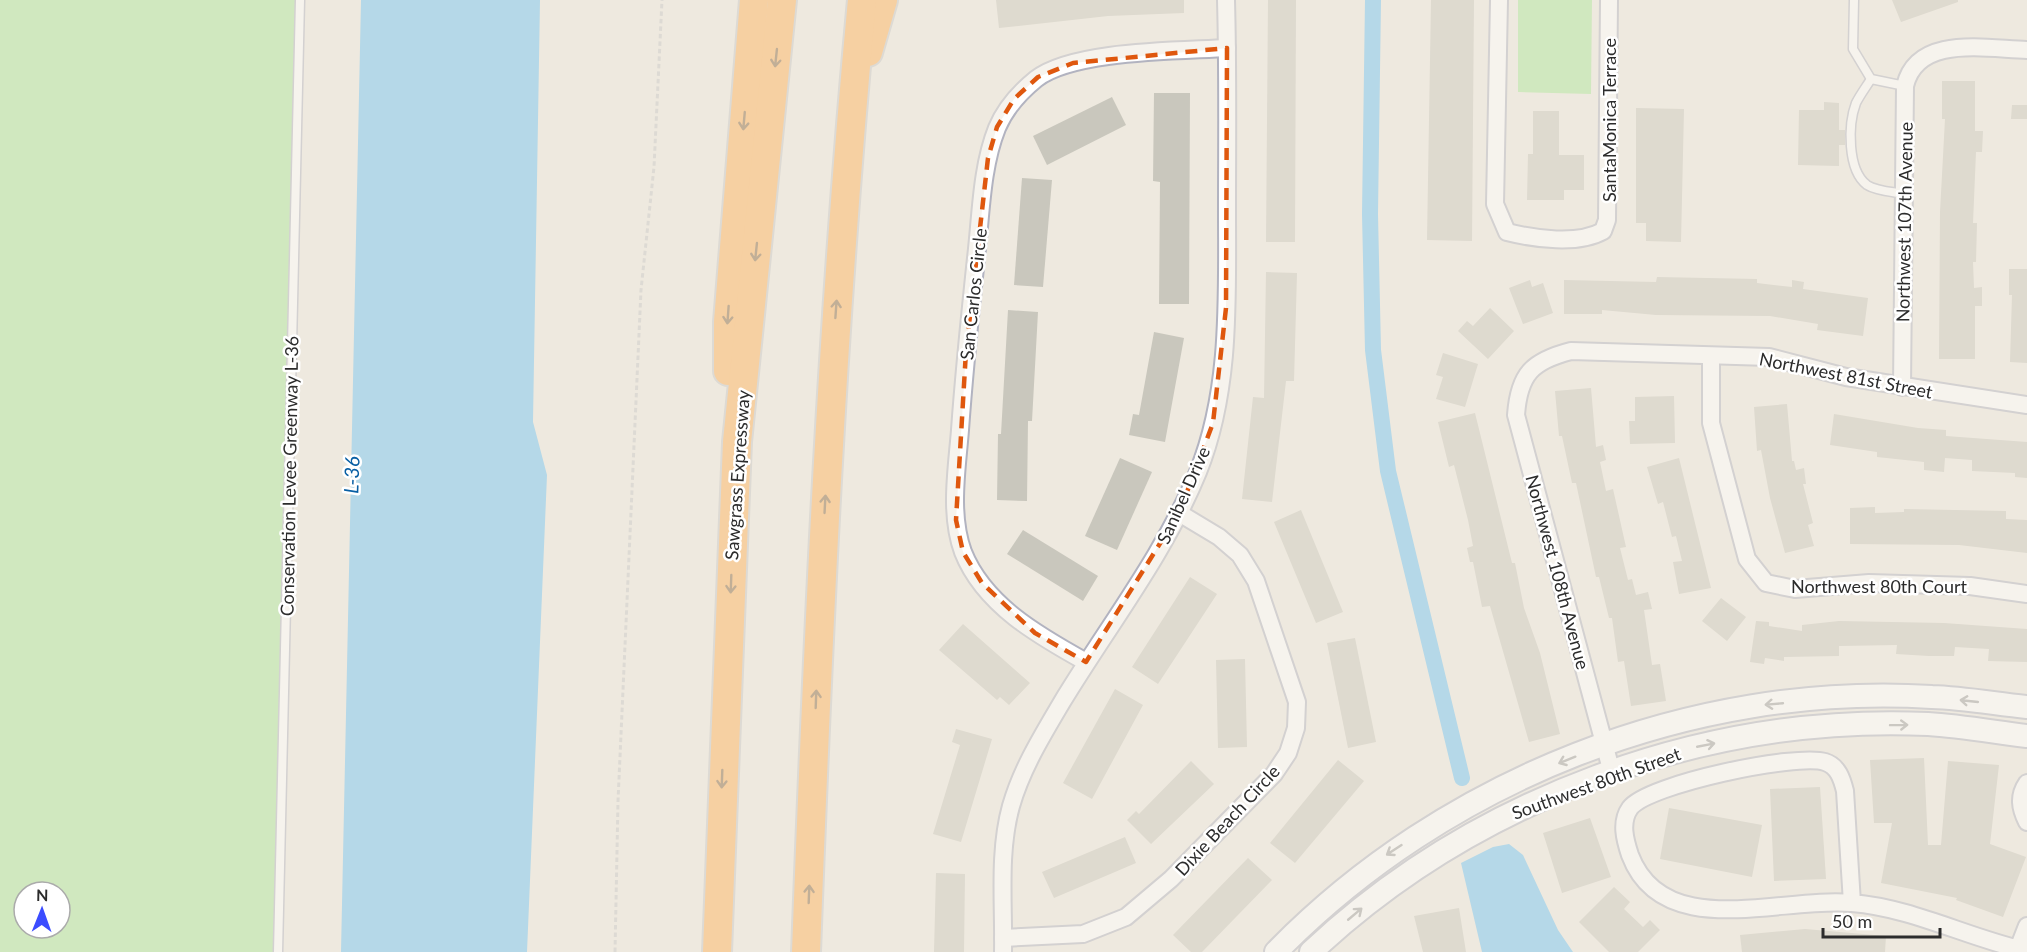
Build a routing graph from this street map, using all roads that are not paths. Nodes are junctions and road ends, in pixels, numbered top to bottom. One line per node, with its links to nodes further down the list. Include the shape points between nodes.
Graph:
1 (300, 0): 34 (lane, Conservation Levee Greenway L-36)
2 (754, 0): 20 (highway, one-way to 20, via 728,322 728,377)
3 (782, 0): 20 (highway, Sawgrass Expressway, one-way to 20)
4 (861, 0): 14 (highway)
5 (883, 0): 14 (highway)
6 (1226, 0): 10 (street, Sanibel Drive)
7 (1500, 0): 8 (street, SantaMonica Terrace, via 1495,204 1507,232 1572,238 1592,237 1604,231 1607,220)
8 (1609, 0)
9 (1854, 0): 12 (lane, via 1853,49)
10 (1227, 48): 21 (street, Sanibel Drive, via 1227,308 1223,367 1210,432); 23 (street, San Carlos Circle, via 1134,54 1073,63 1038,77 1014,99 997,127 988,158 966,351 956,520 963,552 982,584 1035,633)
11 (2027, 50): 13 (street, Northwest 107th Avenue, via 1932,52 1918,60 1908,73)
12 (1871, 79): 13 (lane); 15 (lane, via 1852,118 1856,170 1867,185)
13 (1905, 86): 15 (street, Northwest 107th Avenue)
14 (852, 99): 36 (highway, one-way to 14, via 822,546)
15 (1904, 194): 18 (street, Northwest 107th Avenue)
16 (1711, 356): 17 (street, Northwest 81st Street, via 1571,351 1546,357); 18 (street, Northwest 81st Street, via 1769,357 1846,378); 22 (street, Northwest 80th Court, via 1711,423 1747,559 1767,583 1795,589 1869,583 1970,586)
17 (1528, 373): 26 (street, Northwest 108th Avenue, via 1517,392 1516,415)
18 (1902, 387): 19 (street, Northwest 81st Street)
19 (2027, 405)
20 (737, 442): 35 (highway, Sawgrass Expressway, one-way to 35)
21 (1179, 513): 23 (street, Sanibel Drive, via 1142,579); 32 (street, Dixie Beach Circle, via 1240,555 1256,581 1297,702 1296,728 1288,753 1274,774 1171,879 1126,917 1083,934)
22 (2027, 594)
23 (1086, 662): 32 (street, Sanibel Drive, via 1028,759 1011,808 1003,858)
24 (2027, 707): 26 (street, Southwest 80th Street, one-way to 26, via 1932,697 1845,698 1761,705 1674,722)
25 (2027, 736): 27 (street, Southwest 80th Street, one-way to 25, via 1694,748 1763,734 1845,725 1929,724)
26 (1605, 745): 27 (street, Northwest 108th Avenue); 37 (street, Southwest 80th Street, one-way to 37, via 1514,781 1443,819 1379,860)
27 (1612, 773): 38 (street, Southwest 80th Street, one-way to 27, via 1393,882 1456,841 1523,806)
28 (2027, 783): 29 (street, via 2021,791 2021,809)
29 (2027, 822)
30 (1852, 903): 30 (street, via 1712,910 1664,898 1646,881 1631,857 1624,833 1625,814 1634,802 1650,793 1694,780 1804,760 1827,763 1839,773 1845,790); 33 (street, via 1906,914)
31 (2027, 926): 33 (street)
32 (1003, 945)
33 (2023, 950)
34 (278, 952)
35 (717, 952)
36 (806, 952)
37 (1276, 952)
38 (1311, 952)

